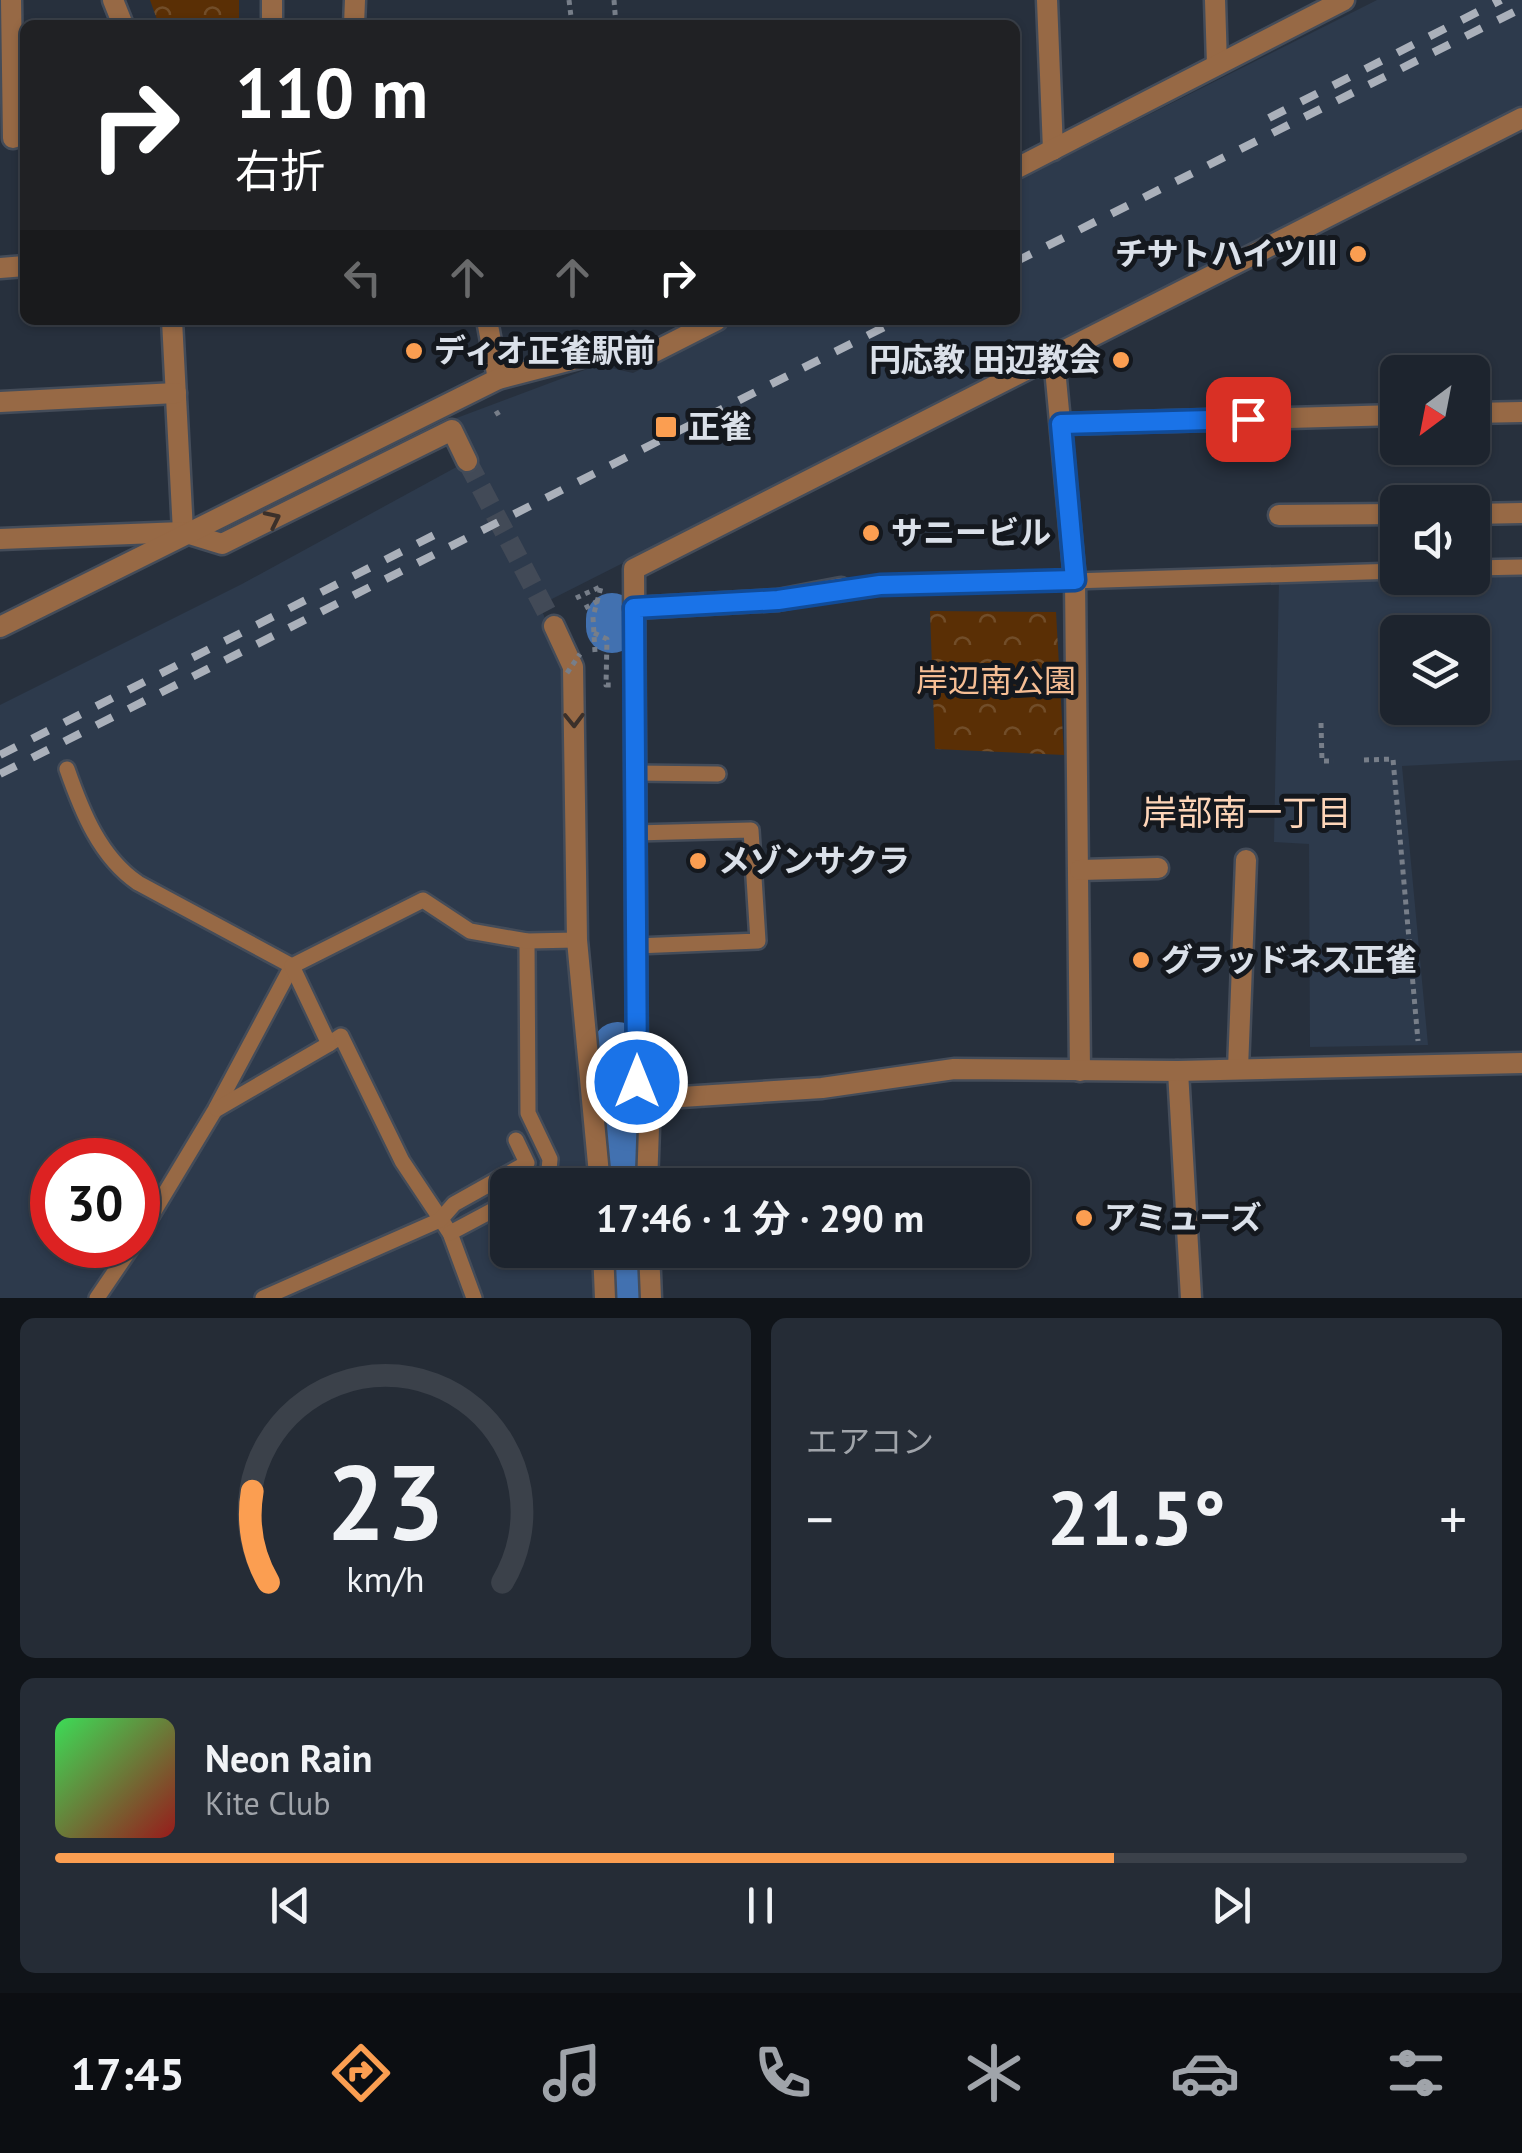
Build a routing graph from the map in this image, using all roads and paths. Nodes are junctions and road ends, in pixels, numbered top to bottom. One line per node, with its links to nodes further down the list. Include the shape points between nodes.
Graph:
1 (11, 0): 7 (street)
2 (1047, 0): 8 (street)
3 (1215, 0): 5 (street)
4 (1344, 0): 5 (street)
5 (1217, 66): 8 (street)
6 (1522, 118): 13 (street)
7 (13, 138)
8 (1052, 150): 9 (street)
9 (1020, 166)
10 (172, 325): 15 (street)
11 (488, 325): 14 (street)
12 (707, 325): 14 (street, via 654,352 602,352)
13 (1054, 358): 22 (street); 40 (street, via 634,569)
14 (498, 379): 28 (street, via 211,525)
15 (176, 393): 16 (street); 28 (street)
16 (0, 402)
17 (496, 410): 21 (path)
18 (1522, 412): 19 (street)
19 (1490, 413)
20 (1380, 415): 22 (street)
21 (500, 419)
22 (1061, 424): 33 (street)
23 (467, 461): 28 (street, one-way to 23, via 222,544 452,430)
24 (1522, 513): 26 (street)
25 (1380, 514): 27 (street)
26 (1490, 514)
27 (1279, 515)
28 (183, 532): 29 (street); 44 (street)
29 (0, 539)
30 (1522, 567): 31 (lane)
31 (1490, 568)
32 (1380, 571): 33 (lane)
33 (1075, 580): 35 (lane); 57 (street)
34 (601, 587): 38 (path)
35 (841, 588): 40 (street, via 778,600)
36 (592, 592): 37 (path)
37 (576, 598)
38 (600, 600): 39 (path); 41 (path)
39 (585, 608)
40 (634, 608): 52 (street)
41 (593, 617): 42 (path); 45 (path)
42 (576, 624)
43 (554, 626): 59 (street, one-way to 59, via 573,667)
44 (0, 627)
45 (595, 653)
46 (580, 654): 47 (path, bridge)
47 (567, 672)
48 (1321, 723): 50 (path, via 1322,760)
49 (1364, 760): 63 (path, via 1392,758)
50 (1334, 761)
51 (67, 769): 61 (lane, via 114,866)
52 (635, 773): 53 (lane); 54 (street)
53 (718, 774)
54 (635, 832): 60 (street); 60 (lane, via 752,830 758,941)
55 (1246, 860): 65 (street)
56 (1158, 868): 57 (street)
57 (1080, 870): 67 (street)
58 (527, 940): 59 (lane); 61 (lane, via 470,930 423,900); 72 (lane, via 528,1113)
59 (577, 940): 68 (street)
60 (636, 946): 69 (street)
61 (292, 966): 62 (lane); 70 (lane)
62 (329, 1044): 70 (lane); 77 (lane, via 341,1036 402,1161)
63 (1419, 1049)
64 (1522, 1063): 65 (street)
65 (1238, 1068): 66 (street)
66 (1178, 1071): 67 (street); 86 (street)
67 (1080, 1072): 69 (street, via 954,1069 822,1088)
68 (600, 1096): 69 (street); 73 (street)
69 (641, 1097): 74 (street)
70 (215, 1110): 75 (lane)
71 (516, 1140): 77 (lane, via 527,1163 454,1204)
72 (549, 1168)
73 (600, 1168)
74 (646, 1168)
75 (160, 1201)
76 (490, 1209): 77 (lane)
77 (445, 1227): 82 (lane); 83 (lane)
78 (117, 1268): 81 (lane)
79 (605, 1268): 84 (street)
80 (650, 1268): 85 (street)
81 (97, 1298)
82 (263, 1298)
83 (474, 1298)
84 (606, 1298)
85 (651, 1298)
86 (1191, 1298)

